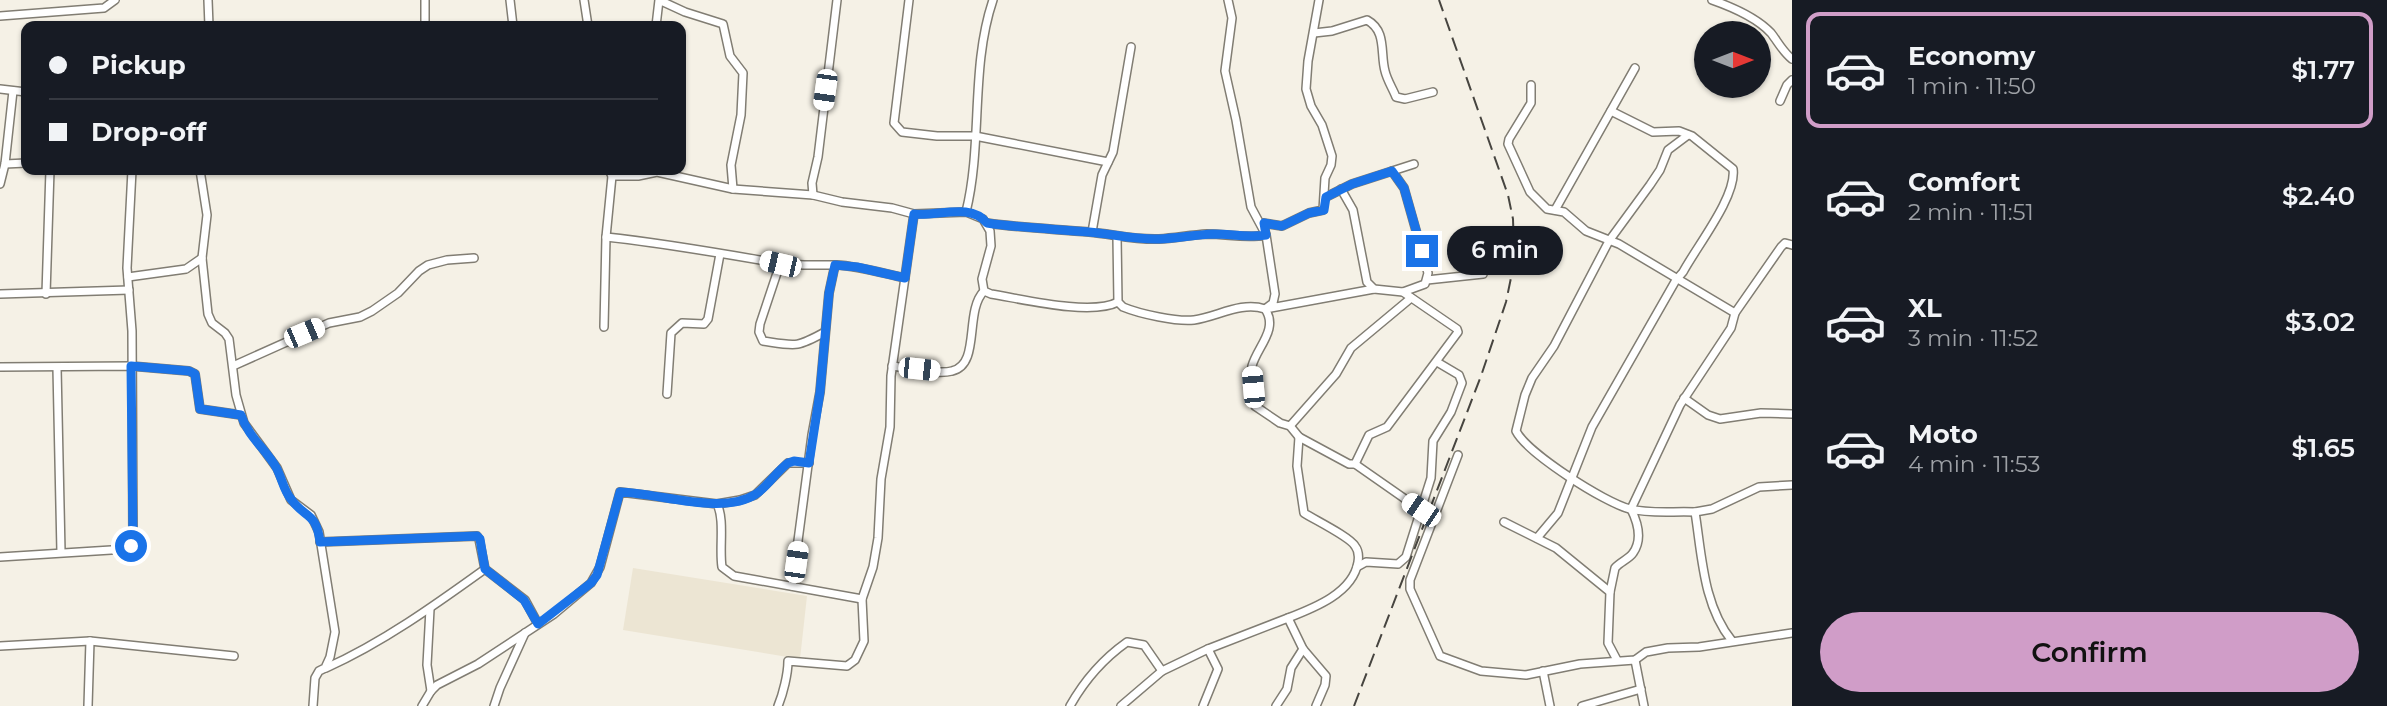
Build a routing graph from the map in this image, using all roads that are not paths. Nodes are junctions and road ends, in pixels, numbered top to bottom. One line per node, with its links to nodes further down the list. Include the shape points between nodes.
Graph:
1 (116, 0): 12 (street, via 104,8)
2 (208, 0): 13 (street)
3 (425, 0): 14 (street)
4 (510, 0): 15 (street)
5 (584, 0): 16 (street)
6 (837, 0): 45 (street)
7 (909, 0): 31 (street, via 894,123 902,132)
8 (993, 0): 31 (street, via 985,30)
9 (1228, 0): 52 (street, via 1232,18 1225,71 1251,207)
10 (1319, 0): 18 (street)
11 (1712, 0): 20 (street, via 1756,20)
12 (0, 16)
13 (209, 21)
14 (425, 21)
15 (512, 21)
16 (587, 21)
17 (657, 21): 43 (street, via 659,0 723,24 730,56 743,73 731,165)
18 (1314, 33): 27 (street, via 1367,20 1377,28 1383,43 1385,70 1396,97); 46 (street, via 1306,89 1332,156 1325,178)
19 (1131, 47): 32 (street)
20 (1792, 60)
21 (1635, 68): 29 (street)
22 (1792, 80): 28 (street)
23 (1531, 85): 47 (street, via 1531,103 1509,139 1509,150 1530,192 1547,209)
24 (0, 89): 25 (street)
25 (13, 91): 26 (street); 34 (street)
26 (21, 92)
27 (1433, 92)
28 (1780, 102)
29 (1611, 111): 30 (street, via 1653,132); 47 (street)
30 (1688, 135): 55 (street, via 1668,150 1655,177); 66 (street, via 1733,169 1734,180 1727,200)
31 (975, 136): 32 (street); 48 (street)
32 (1108, 162): 51 (street)
33 (21, 163): 34 (street)
34 (5, 164): 42 (street)
35 (1414, 164): 36 (street)
36 (1392, 171): 44 (street); 65 (street, via 1404,188)
37 (50, 175): 72 (street)
38 (132, 175): 63 (street)
39 (201, 175): 58 (street, via 207,215)
40 (610, 175): 53 (street)
41 (674, 175): 43 (street)
42 (0, 184)
43 (733, 189): 45 (street)
44 (1341, 189): 46 (street); 67 (street, via 1353,210 1367,282)
45 (813, 195): 49 (street)
46 (1326, 197): 52 (street, via 1324,210 1286,225 1264,223)
47 (1555, 210): 55 (street)
48 (966, 212): 49 (street); 50 (street)
49 (914, 214): 64 (street)
50 (987, 223): 51 (street); 69 (street, via 991,246 983,271)
51 (1092, 232): 54 (street)
52 (1266, 235): 54 (street); 75 (street, via 1275,294)
53 (606, 237): 57 (street); 77 (street)
54 (1117, 237): 74 (street)
55 (1609, 241): 66 (street); 94 (street, via 1555,346 1532,378 1516,423 1519,438 1531,450)
56 (1792, 245): 76 (street, via 1781,247)
57 (720, 254): 60 (street); 85 (street, via 708,319 704,324 682,323 671,333)
58 (202, 258): 63 (street, via 187,269); 81 (street, via 208,314 229,339)
59 (474, 258): 81 (street, via 428,265 372,311 329,323)
60 (780, 264): 61 (street); 78 (street, via 760,324 763,341 805,344)
61 (835, 265): 64 (street); 78 (street)
62 (1483, 274): 65 (street)
63 (128, 277): 68 (street)
64 (905, 278): 82 (street)
65 (1427, 280): 70 (street)
66 (1676, 280): 76 (street); 94 (street, via 1592,427)
67 (1374, 289): 70 (street); 75 (street)
68 (129, 290): 72 (street); 80 (street)
69 (984, 291): 74 (street, via 1090,308); 82 (street, via 977,298 971,342 960,368 947,372)
70 (1403, 292): 73 (street)
71 (0, 294): 72 (street)
72 (46, 294)
73 (1411, 298): 79 (street, via 1457,329); 89 (street, via 1351,348 1336,373)
74 (1118, 302): 75 (street, via 1132,311 1180,320 1251,307)
75 (1265, 309): 89 (street, via 1269,331 1251,368 1255,406)
76 (1735, 313): 86 (street, via 1731,328)
77 (604, 327)
78 (825, 332): 92 (street)
79 (1437, 362): 93 (street, via 1387,427 1369,435); 98 (street, via 1459,375 1462,383 1433,441 1431,478)
80 (131, 366): 84 (street); 88 (street, via 189,371 198,383 200,409); 103 (street, via 131,546)
81 (233, 366): 88 (street)
82 (892, 366): 109 (street, via 878,538)
83 (0, 367): 84 (street)
84 (57, 368): 103 (street)
85 (667, 394)
86 (1684, 398): 87 (street, via 1720,419); 97 (street)
87 (1792, 414)
88 (241, 415): 102 (street, via 248,432 277,468 291,500 316,523)
89 (1290, 426): 90 (street)
90 (1299, 438): 93 (street); 105 (street, via 1297,466 1304,513 1355,544)
91 (1458, 456): 125 (street, via 1410,589 1440,656 1481,671 1526,675)
92 (809, 463): 96 (street, via 788,463 755,495); 107 (street)
93 (1355, 464): 98 (street)
94 (1571, 476): 97 (street); 101 (street, via 1558,513)
95 (1792, 485): 99 (street, via 1759,487)
96 (717, 504): 107 (street, via 722,567 734,576); 112 (street, via 620,492 597,575)
97 (1631, 509): 99 (street); 108 (street, via 1639,536 1634,553 1615,568)
98 (1421, 510): 105 (street, via 1406,556 1398,564 1366,562)
99 (1695, 512): 116 (street, via 1710,605)
100 (1504, 522): 101 (street)
101 (1537, 538): 108 (street)
102 (320, 542): 106 (street, via 473,534 480,539); 123 (street, via 335,632)
103 (61, 552): 104 (street)
104 (0, 557)
105 (1357, 567): 111 (street, via 1345,588)
106 (485, 569): 110 (street); 112 (street, via 524,600)
107 (792, 586): 109 (street)
108 (1610, 593): 121 (street, via 1608,643)
109 (862, 598): 132 (street, via 864,641 855,660 839,667 788,661)
110 (430, 609): 123 (street); 127 (street, via 427,665)
111 (1288, 618): 118 (street); 119 (street)
112 (538, 624): 113 (street)
113 (525, 633): 127 (street); 131 (street)
114 (1792, 633): 116 (street)
115 (90, 641): 117 (street); 120 (street); 128 (street)
116 (1732, 641): 122 (street, via 1646,652)
117 (0, 646)
118 (1208, 649): 124 (street); 135 (street, via 1218,669)
119 (1303, 649): 136 (street); 137 (street, via 1326,676)
120 (234, 656)
121 (1616, 660): 122 (street); 125 (street)
122 (1635, 660): 126 (street)
123 (325, 668): 129 (street, via 315,678)
124 (1162, 671): 133 (street, via 1144,645 1127,642 1082,685); 134 (street)
125 (1543, 671): 138 (street)
126 (1641, 689): 139 (street); 140 (street)
127 (431, 691): 130 (street)
128 (88, 706)
129 (313, 706)
130 (422, 706)
131 (494, 706)
132 (778, 706)
133 (1070, 706)
134 (1121, 706)
135 (1203, 706)
136 (1276, 706)
137 (1316, 706)
138 (1550, 706)
139 (1582, 706)
140 (1644, 706)

